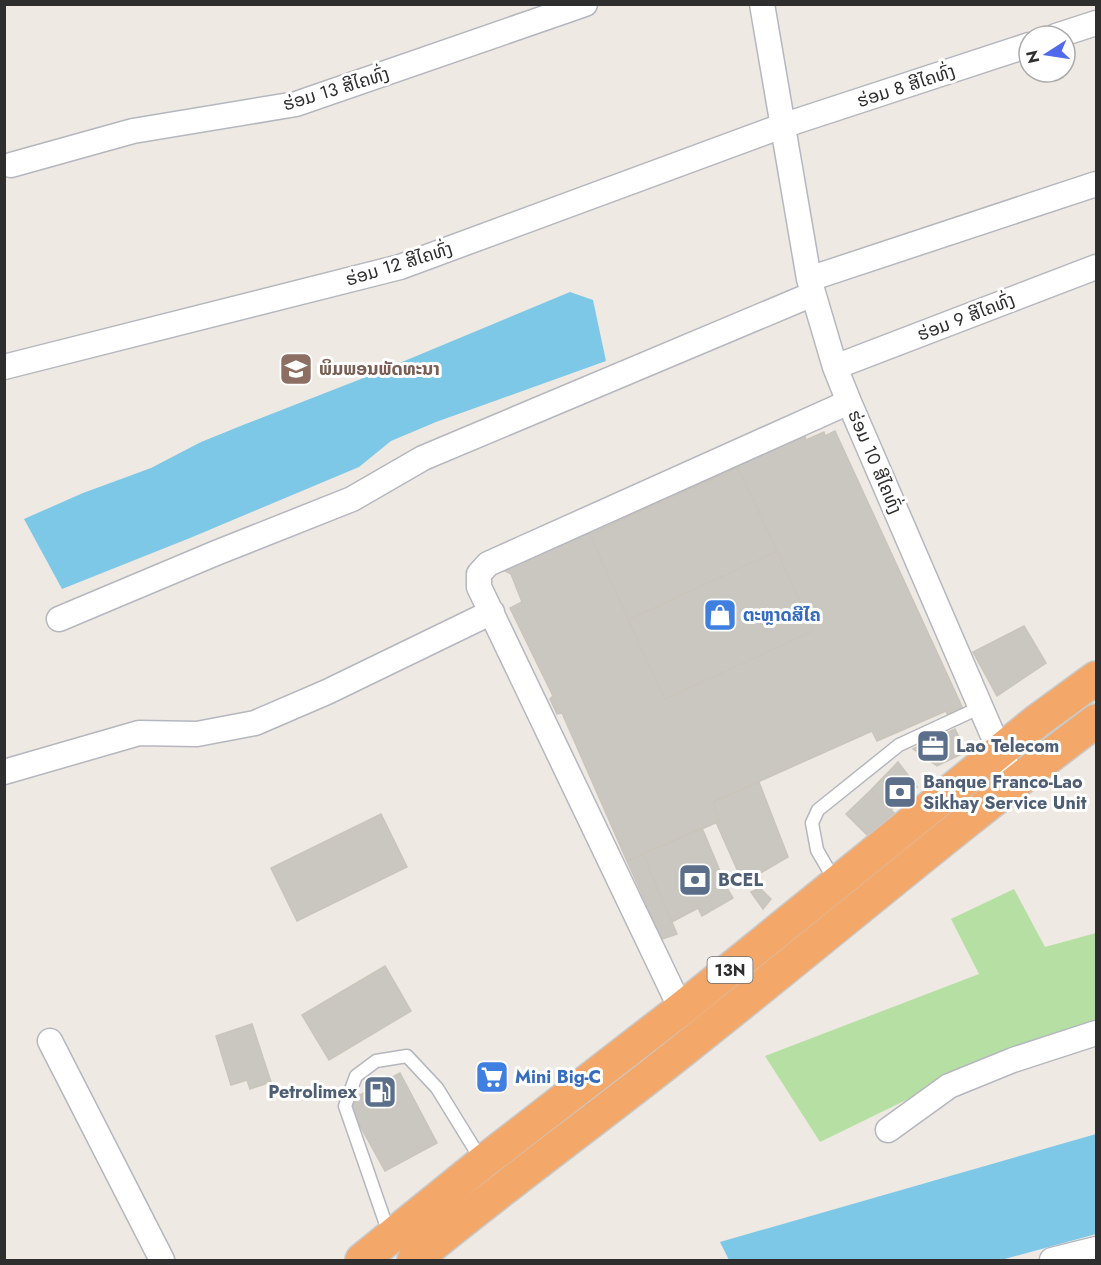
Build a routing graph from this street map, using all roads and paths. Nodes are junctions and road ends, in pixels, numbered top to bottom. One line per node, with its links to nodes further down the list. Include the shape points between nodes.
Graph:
1 (585, 4): 7 (street, ຮ່ອມ 13 ສີໄຄທົ່ງ, via 296,104 133,131)
2 (762, 4): 6 (street, ຮ່ອມ 10 ສີໄຄທົ່ງ)
3 (1096, 23): 4 (street)
4 (1077, 29)
5 (1017, 49): 6 (street, ຮ່ອມ 8 ສີໄຄທົ່ງ)
6 (782, 126): 10 (street, ຮ່ອມ 10 ສີໄຄທົ່ງ); 12 (street, ຮ່ອມ 12 ສີໄຄທົ່ງ, via 400,267)
7 (11, 165)
8 (1096, 184): 10 (street)
9 (1096, 267): 11 (street, ຮ່ອມ 9 ສີໄຄທົ່ງ)
10 (811, 286): 11 (street, ຮ່ອມ 10 ສີໄຄທົ່ງ); 15 (street, via 423,458 352,499)
11 (836, 367): 13 (street, ຮ່ອມ 10 ສີໄຄທົ່ງ)
12 (4, 368)
13 (849, 402): 14 (street, via 488,564 479,573 479,587); 17 (street, ຮ່ອມ 10 ສີໄຄທົ່ງ)
14 (492, 612): 20 (street, via 255,723 197,734 139,734); 23 (street)
15 (59, 619)
16 (1096, 678): 19 (highway, 13N)
17 (981, 708): 19 (street, ຮ່ອມ 10 ສີໄຄທົ່ງ); 22 (lane, via 899,745 818,810 812,824 817,850)
18 (1096, 721): 21 (highway, 13N)
19 (1000, 752): 21 (street, ຮ່ອມ 10 ສີໄຄທົ່ງ); 22 (highway, 13N)
20 (4, 772)
21 (1015, 783): 32 (highway, 13N)
22 (837, 884): 23 (highway, 13N)
23 (681, 1009): 27 (highway, 13N)
24 (1096, 1034): 26 (street, via 1013,1060 949,1086)
25 (50, 1041): 30 (street)
26 (888, 1130)
27 (483, 1162): 28 (highway, 13N); 28 (lane, via 437,1088 407,1056 376,1061 356,1076 345,1106)
28 (391, 1237): 31 (highway, 13N)
29 (1096, 1249): 33 (street)
30 (162, 1260)
31 (362, 1260)
32 (414, 1260)
33 (1052, 1260)

